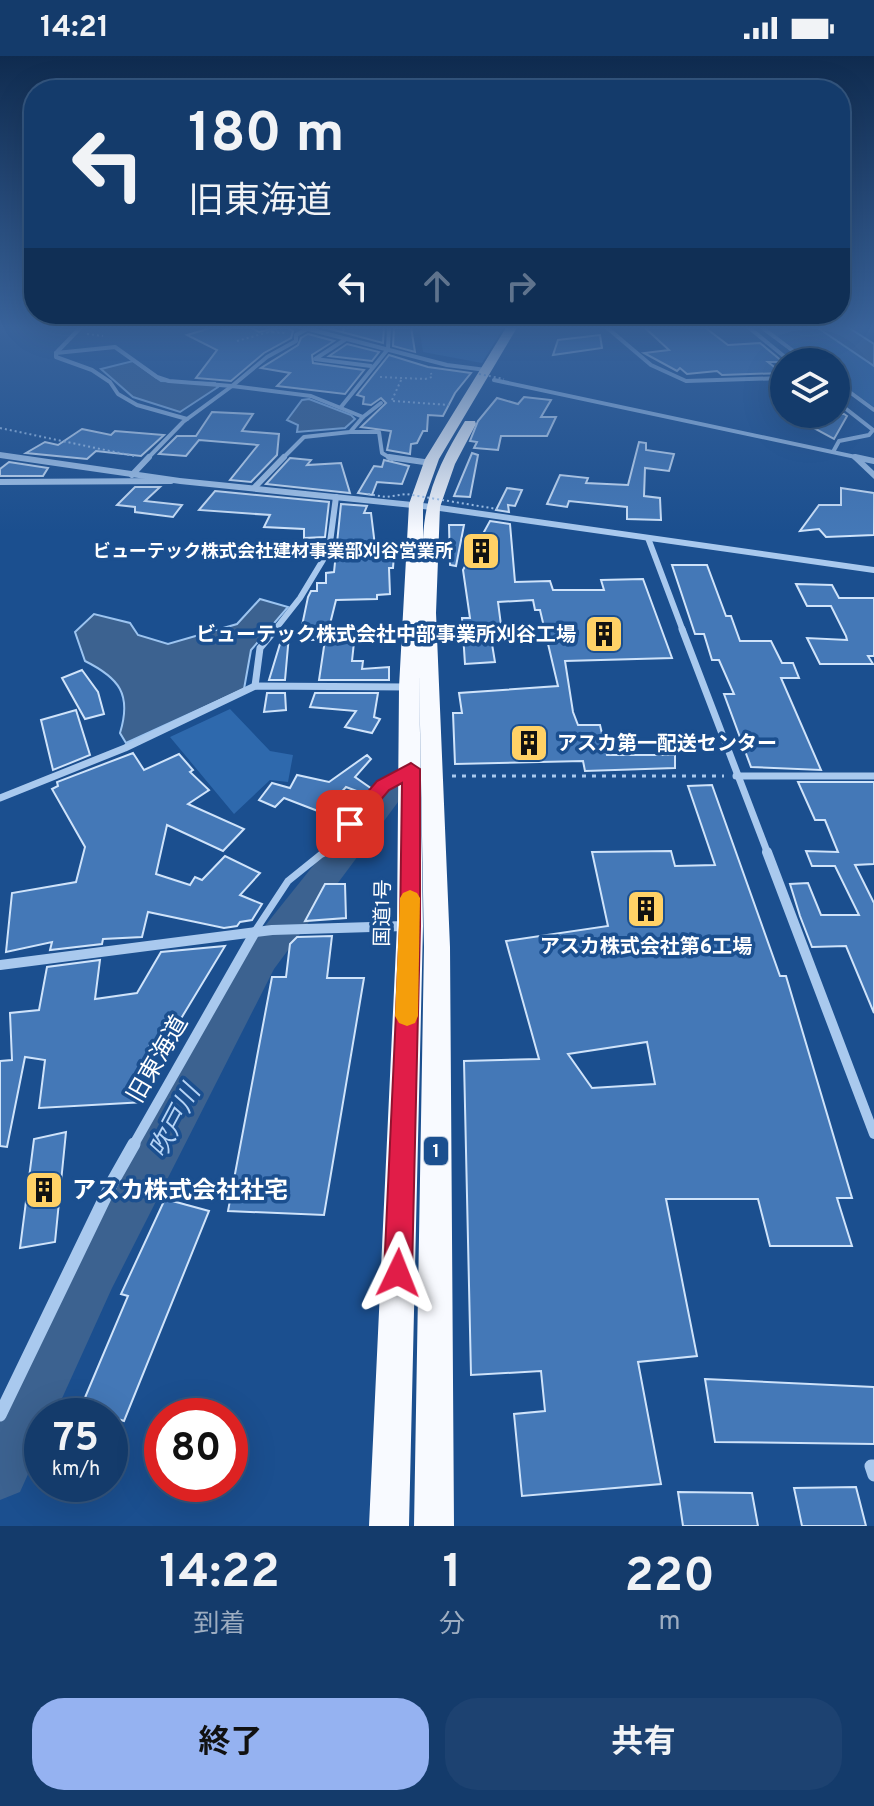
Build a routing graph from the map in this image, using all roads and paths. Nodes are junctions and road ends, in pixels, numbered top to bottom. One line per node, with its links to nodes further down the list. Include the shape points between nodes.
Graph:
1 (119, 395): 16 (street)
2 (220, 395): 16 (street)
3 (300, 395): 12 (street)
4 (350, 395): 12 (street)
5 (394, 395): 11 (path, via 391,401)
6 (474, 395): 11 (highway, 国道1号 / 1)
7 (482, 395): 34 (highway, 国道1号 / 1)
8 (575, 395): 19 (street)
9 (853, 395): 13 (street)
10 (381, 403): 15 (street)
11 (465, 405): 24 (highway, 国道1号 / 1)
12 (341, 407): 15 (street)
13 (874, 410)
14 (850, 412): 19 (street, via 873,430 839,441)
15 (363, 417): 18 (street)
16 (187, 419): 22 (street)
17 (0, 428): 22 (path)
18 (350, 432): 24 (street, via 379,432 382,453 392,459); 31 (street, via 304,437)
19 (833, 452): 21 (street)
20 (0, 455): 25 (street)
21 (857, 458): 23 (street); 27 (street)
22 (149, 459): 26 (street)
23 (874, 461)
24 (431, 463): 34 (highway, 国道1号 / 1)
25 (94, 469): 26 (street); 30 (street)
26 (132, 475): 28 (street)
27 (874, 476)
28 (180, 481): 30 (street); 31 (street)
29 (0, 482): 30 (street)
30 (77, 482)
31 (254, 488): 33 (street)
32 (368, 494): 35 (path, bridge, via 406,494)
33 (336, 497): 34 (street); 38 (street, via 329,550 260,648)
34 (424, 506): 36 (street); 39 (highway, 国道1号 / 1); 40 (highway, 国道1号 / 1)
35 (497, 509)
36 (648, 538): 37 (street); 41 (street)
37 (874, 570)
38 (255, 686): 39 (street); 43 (street, via 125,748)
39 (409, 687): 40 (highway, 国道1号 / 1)
40 (422, 773): 41 (path); 44 (highway, 国道1号 / 1); 45 (lane, 旧東海道, via 383,786 316,862 288,881); 52 (highway, 国道1号 / 1, via 437,947)
41 (736, 776): 42 (street); 47 (street)
42 (874, 776)
43 (0, 798)
44 (410, 926): 45 (street); 51 (highway, 国道1号 / 1)
45 (255, 932): 46 (street); 48 (street, 旧東海道, via 113,1181)
46 (0, 965)
47 (874, 1134)
48 (0, 1415)
49 (874, 1466): 50 (street)
50 (874, 1475)
51 (389, 1526)
52 (434, 1526)

